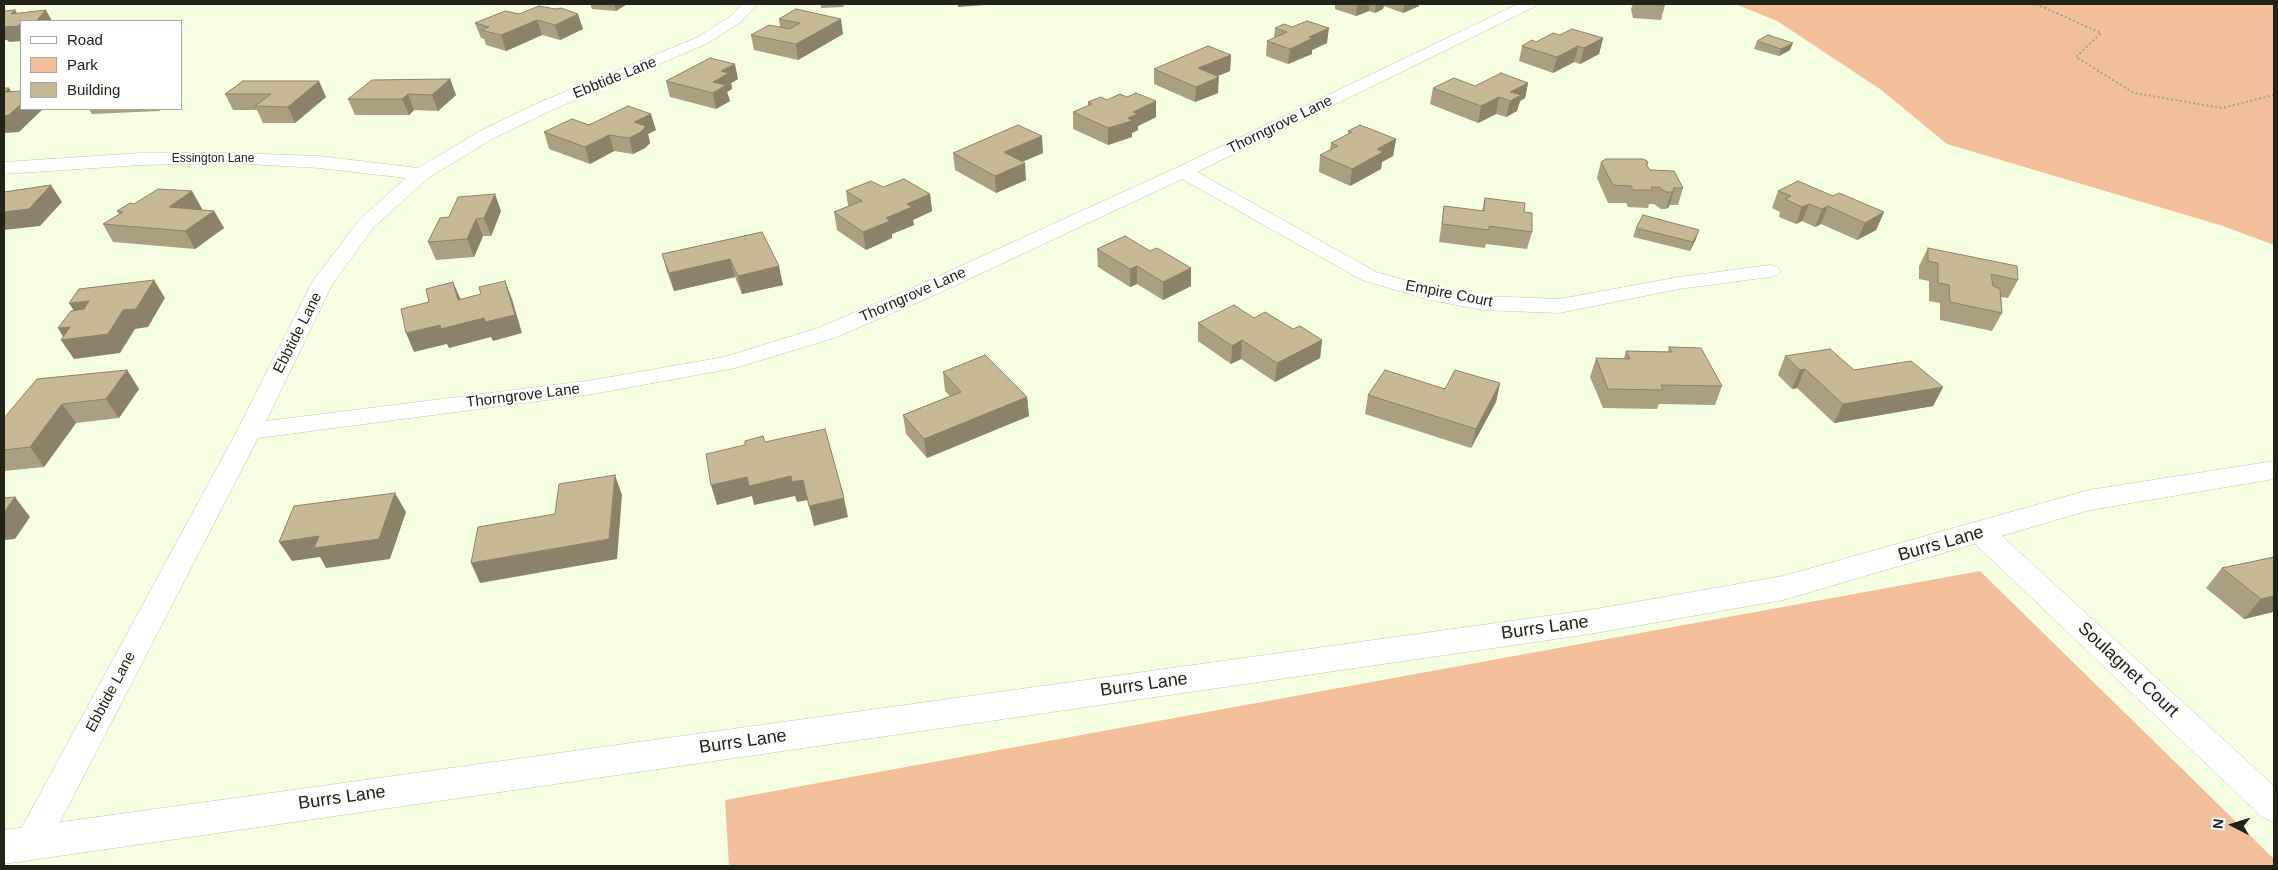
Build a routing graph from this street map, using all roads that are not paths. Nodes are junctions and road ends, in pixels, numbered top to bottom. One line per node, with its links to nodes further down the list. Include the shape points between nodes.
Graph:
1 (750, 4): 5 (street, Ebbtide Lane, via 736,19 701,41 546,106 486,135)
2 (1529, 4): 4 (street, Thorngrove Lane)
3 (4, 168): 5 (street, Essington Lane, via 141,159 231,158 319,162)
4 (1183, 172): 6 (street, Empire Court, via 1369,276 1426,293 1482,303 1559,306 1679,283); 7 (street, Thorngrove Lane, via 826,333 727,363 593,387)
5 (421, 174): 7 (street, Ebbtide Lane, via 367,223 323,282)
6 (1770, 271)
7 (248, 431): 11 (street, Ebbtide Lane)
8 (2274, 470): 9 (street, Burrs Lane, via 2089,500)
9 (1981, 533): 10 (street, Soulagnet Court); 11 (street, Burrs Lane, via 1783,588 1590,622)
10 (2274, 807)
11 (18, 845)

